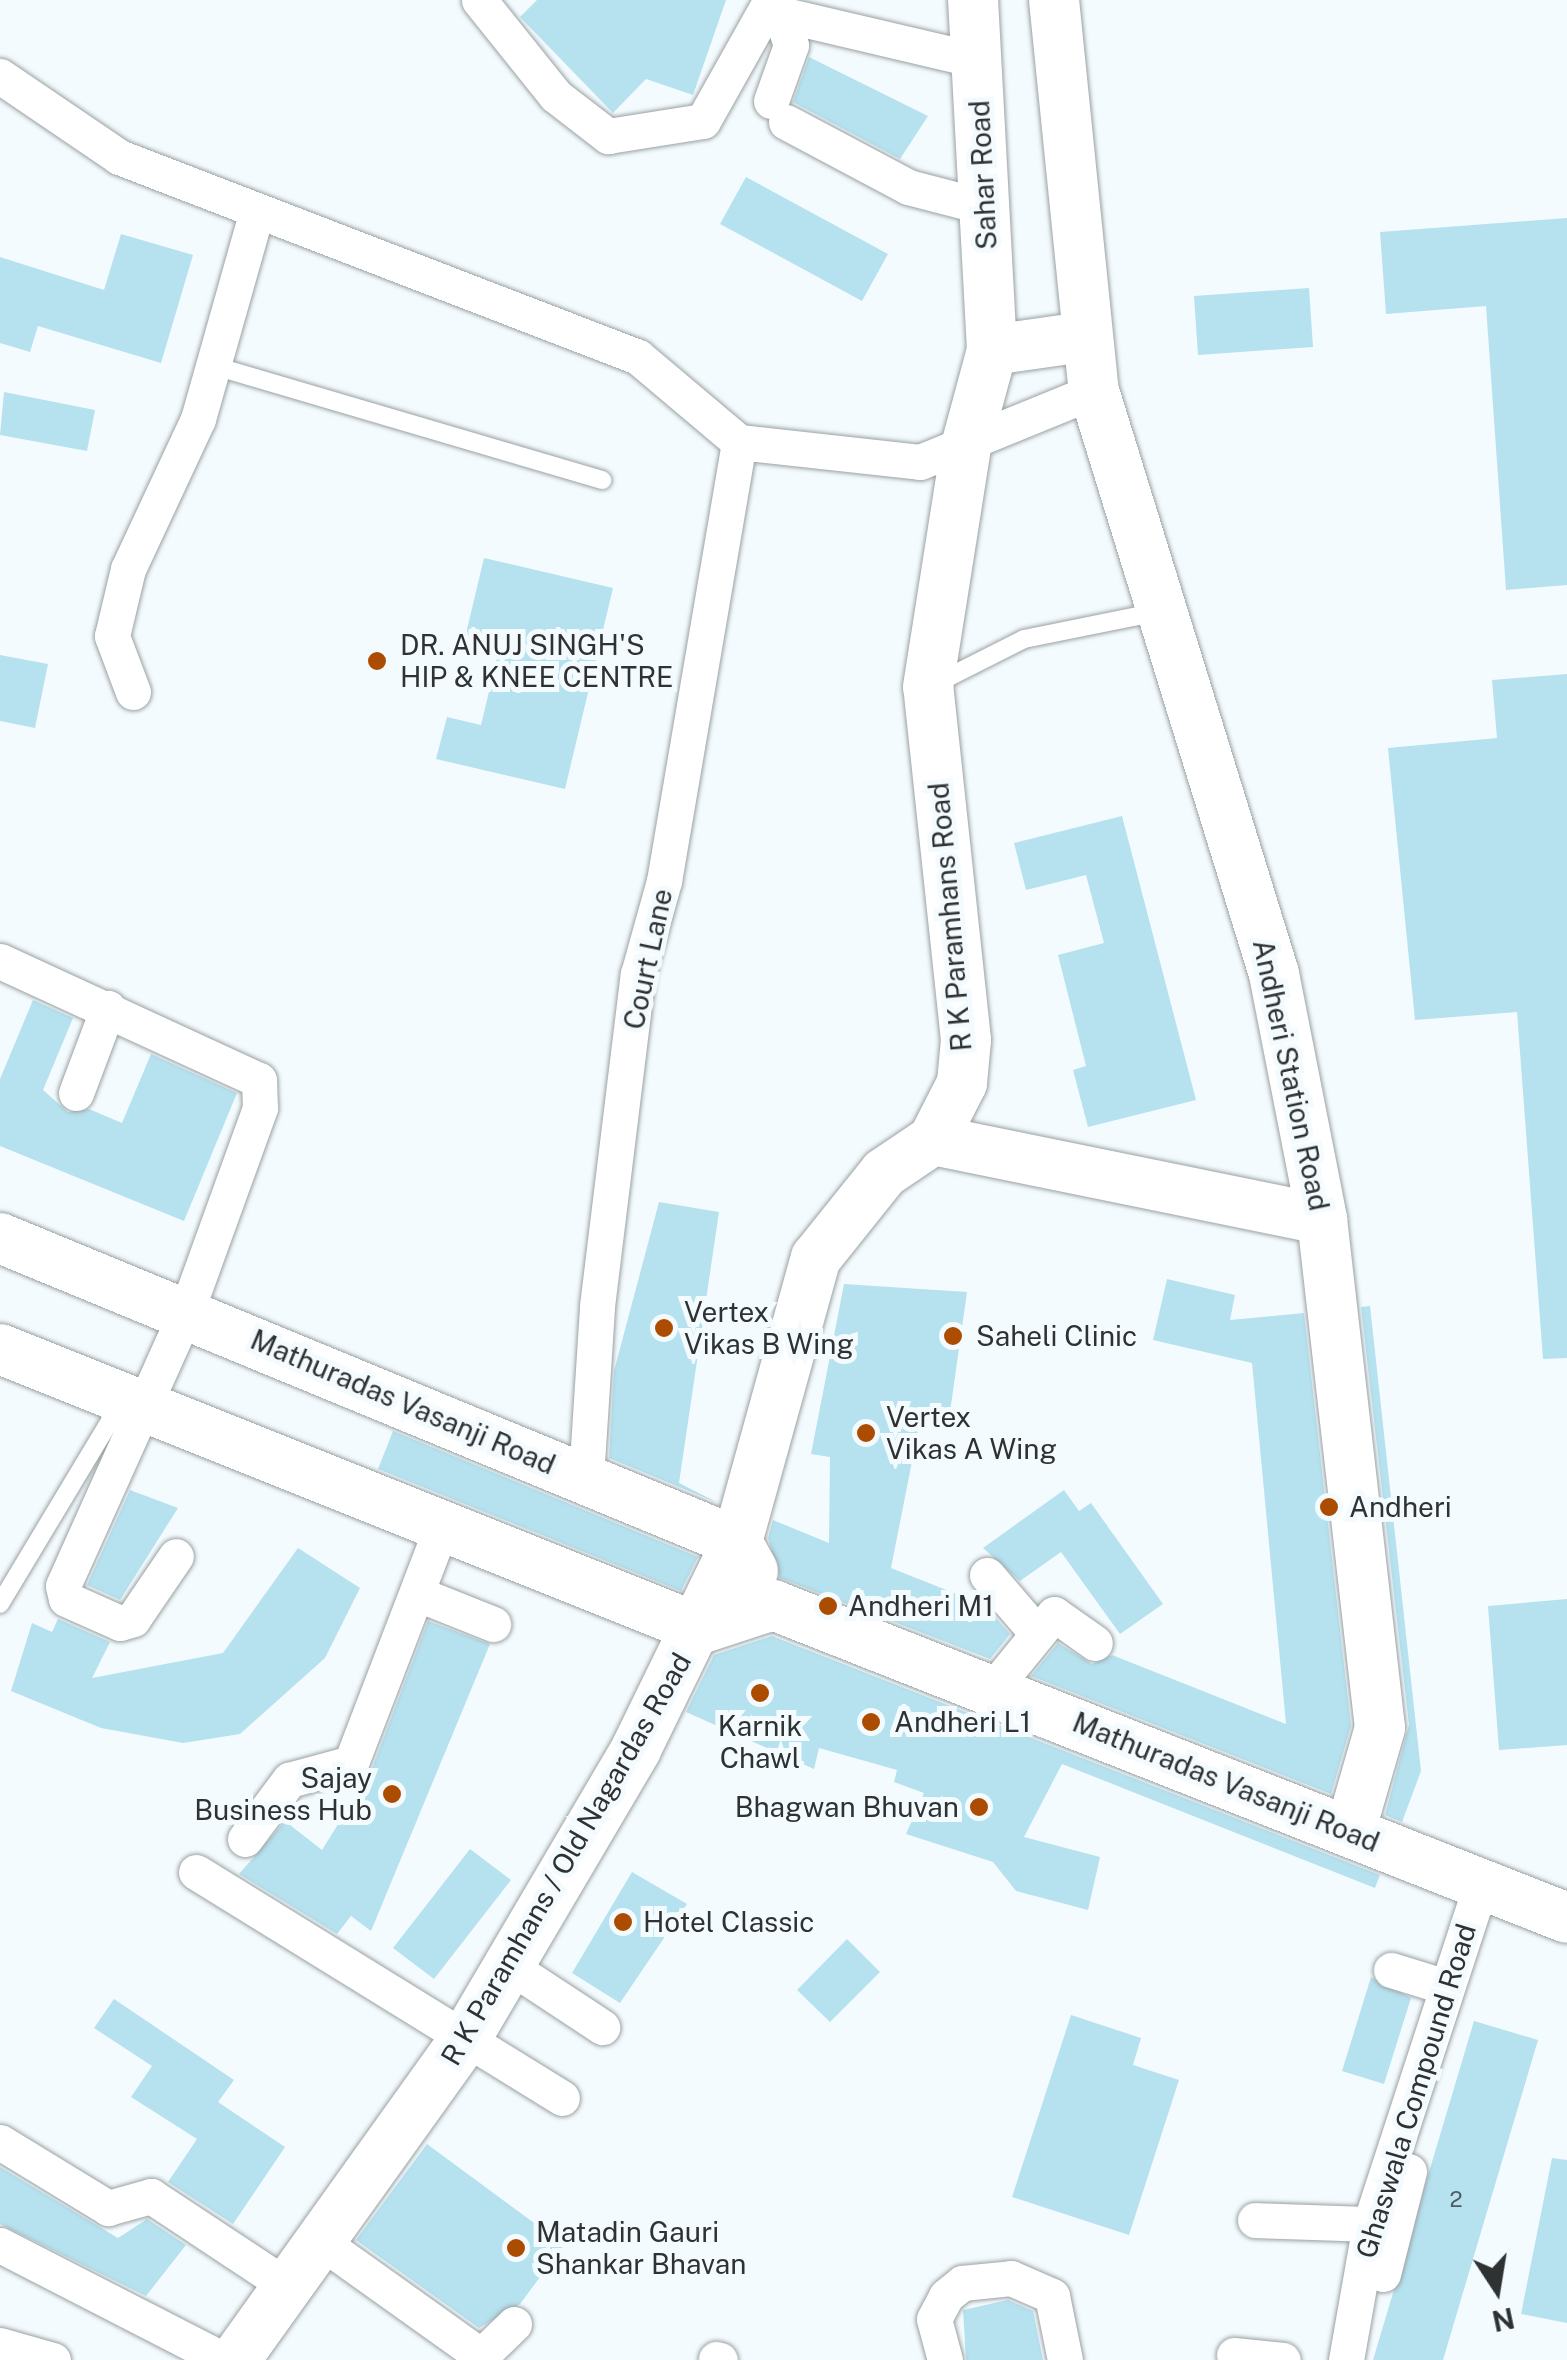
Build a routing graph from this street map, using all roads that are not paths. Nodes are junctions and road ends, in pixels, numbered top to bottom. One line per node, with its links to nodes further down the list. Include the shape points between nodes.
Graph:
1 (479, 0): 4 (street, via 556,96 608,136 704,121)
2 (972, 0): 5 (main road, Sahar Road)
3 (1054, 0): 9 (main road)
4 (779, 5): 5 (street); 7 (street, via 791,45 778,111 908,187)
5 (976, 60): 7 (main road, Sahar Road)
6 (0, 76): 8 (street, via 118,157)
7 (985, 207): 10 (main road, Sahar Road)
8 (257, 211): 11 (street); 13 (street, via 638,357)
9 (1083, 337): 10 (main road); 12 (main road, Andheri Station Road)
10 (992, 350): 14 (main road, R K Paramhans Road)
11 (211, 365): 15 (lane); 18 (street, via 198,419 128,569 112,636)
12 (1094, 391): 14 (street); 16 (main road, Andheri Station Road)
13 (739, 442): 14 (street, via 920,462); 28 (street, Court Lane, via 664,881 638,974 596,1306)
14 (966, 446): 17 (main road, R K Paramhans Road)
15 (602, 480)
16 (1162, 611): 17 (lane, via 1024,639); 23 (main road, Andheri Station Road, via 1274,974)
17 (928, 687): 22 (main road, R K Paramhans Road, via 966,1040 962,1084)
18 (132, 692)
19 (3, 970): 20 (street)
20 (108, 1008): 21 (street); 25 (street, via 251,1072 261,1088)
21 (76, 1093)
22 (932, 1140): 23 (main road); 30 (main road, R K Paramhans Road, via 884,1173 816,1258)
23 (1322, 1219): 41 (main road, Andheri Station Road, via 1380,1728)
24 (0, 1238): 25 (main road, Mathuradas Vasanji Road)
25 (186, 1312): 27 (street); 28 (main road, Mathuradas Vasanji Road)
26 (0, 1349): 27 (main road)
27 (136, 1403): 29 (main road); 31 (street, via 63,1586 66,1599 120,1623 133,1618); 34 (lane)
28 (586, 1478): 30 (main road, Mathuradas Vasanji Road)
29 (442, 1526): 33 (street); 37 (main road)
30 (737, 1542): 35 (main road); 37 (main road, R K Paramhans / Old Nagardas Road)
31 (176, 1556)
32 (987, 1574): 38 (street)
33 (418, 1594): 36 (street); 42 (street, via 351,1763 289,1780)
34 (0, 1604)
35 (773, 1606): 37 (main road); 40 (main road, Mathuradas Vasanji Road)
36 (493, 1624)
37 (700, 1629): 46 (main road, R K Paramhans / Old Nagardas Road)
38 (1034, 1631): 39 (street, via 1062,1615); 40 (street)
39 (1095, 1643)
40 (992, 1690): 41 (main road, Mathuradas Vasanji Road)
41 (1350, 1832): 44 (main road, Mathuradas Vasanji Road)
42 (245, 1839)
43 (196, 1872): 50 (street)
44 (1482, 1882): 45 (main road, Mathuradas Vasanji Road); 48 (street, Ghaswala Compound Road)
45 (1567, 1918)
46 (514, 1955): 49 (street); 50 (main road, R K Paramhans / Old Nagardas Road)
47 (1391, 1970): 48 (street)
48 (1446, 1988): 51 (street, Ghaswala Compound Road)
49 (608, 2016)
50 (469, 2033): 52 (street); 56 (main road, R K Paramhans / Old Nagardas Road)
51 (1430, 2037): 55 (street, Ghaswala Compound Road); 58 (street, via 1448,2051)
52 (562, 2098)
53 (0, 2142): 59 (street, via 108,2208 151,2196)
54 (1255, 2220): 55 (street)
55 (1370, 2224): 69 (street, Ghaswala Compound Road)
56 (320, 2241): 59 (main road, R K Paramhans / Old Nagardas Road); 60 (street, via 481,2356)
57 (0, 2245): 64 (street)
58 (1384, 2274)
59 (287, 2286): 65 (main road, R K Paramhans / Old Nagardas Road)
60 (514, 2324)
61 (0, 2345): 63 (street)
62 (1234, 2356): 68 (street)
63 (53, 2360)
64 (224, 2360)
65 (235, 2360)
66 (944, 2360): 67 (street, via 934,2319 946,2296 962,2283 1011,2278 1052,2296)
67 (1065, 2360)
68 (1283, 2360)
69 (1346, 2360)

